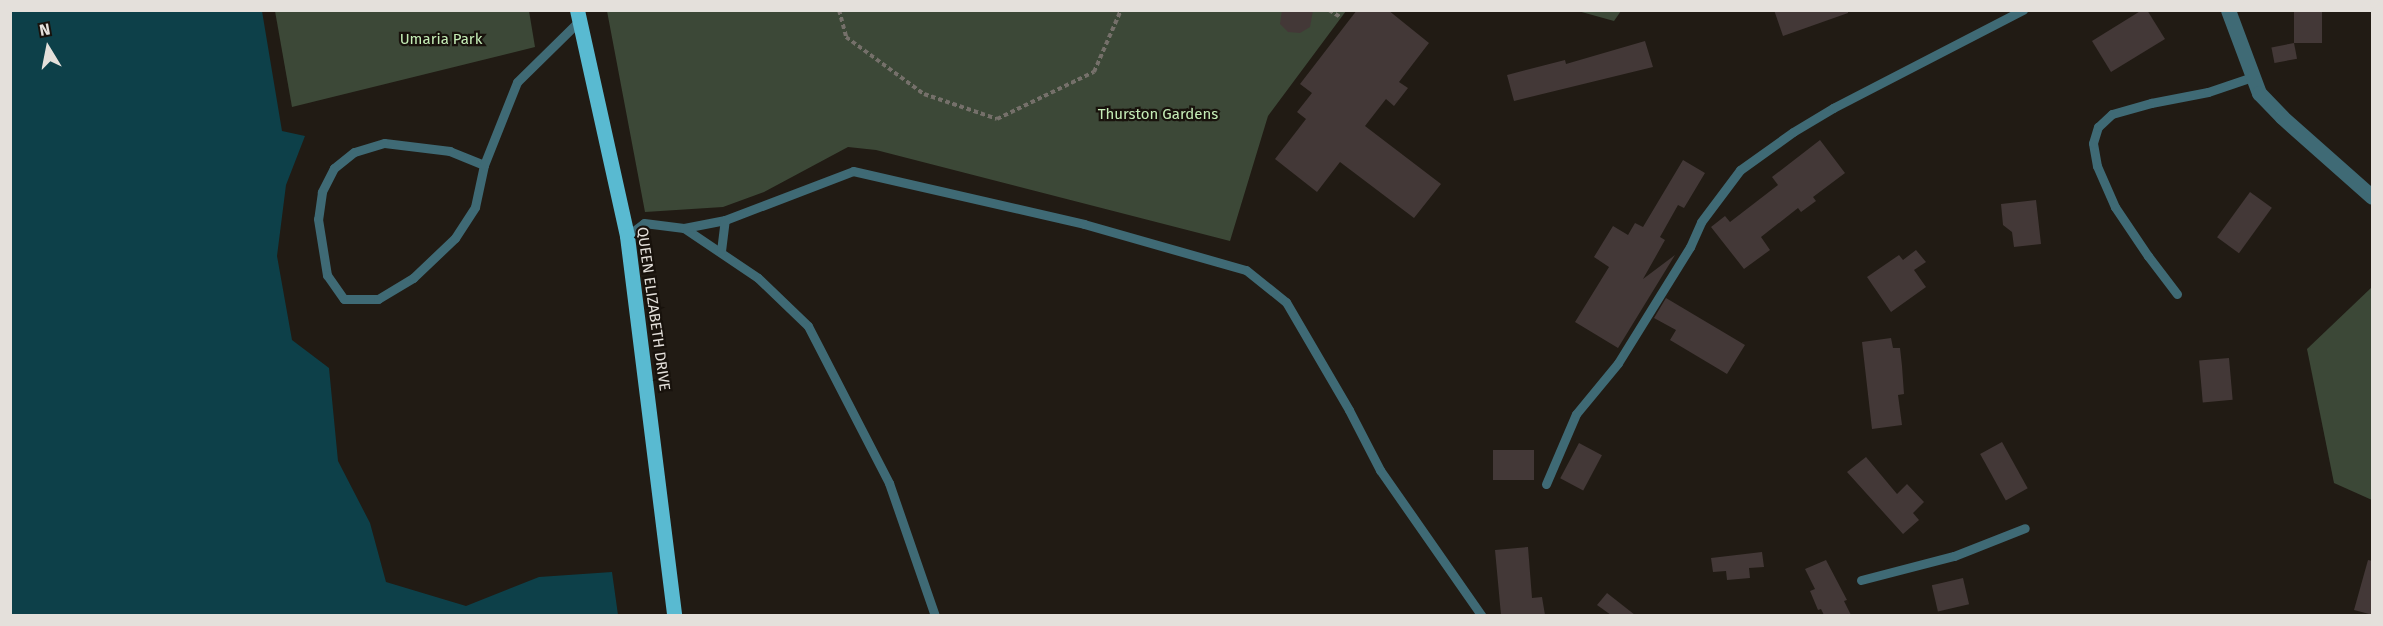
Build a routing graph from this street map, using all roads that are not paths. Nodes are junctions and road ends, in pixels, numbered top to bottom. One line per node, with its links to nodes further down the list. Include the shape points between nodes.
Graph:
1 (2023, 10): 12 (lane, via 1833,108 1740,170 1701,222 1690,247 1618,363 1576,414)
2 (2228, 10): 4 (street)
3 (578, 16): 5 (lane, via 517,82); 9 (main road, QUEEN ELIZABETH DRIVE)
4 (2252, 77): 6 (street, via 2259,93 2282,117); 11 (lane, via 2208,92 2112,114 2098,127 2093,143 2097,166 2115,207)
5 (484, 165): 5 (lane, via 475,207 454,238 413,278 378,299 344,299 327,275 318,219 322,192 334,168 354,152 384,143 450,151)
6 (2373, 197)
7 (725, 220): 8 (lane); 10 (lane); 17 (lane, via 853,171 1084,224 1246,270 1286,302 1380,470)
8 (684, 228): 9 (lane, via 644,223); 10 (lane)
9 (627, 236): 15 (main road, QUEEN ELIZABETH DRIVE)
10 (721, 251): 16 (lane, via 758,278 808,326 889,483)
11 (2177, 294)
12 (1546, 484)
13 (2025, 528): 14 (lane, via 1954,556)
14 (1861, 580)
15 (674, 615)
16 (934, 615)
17 (1482, 615)

